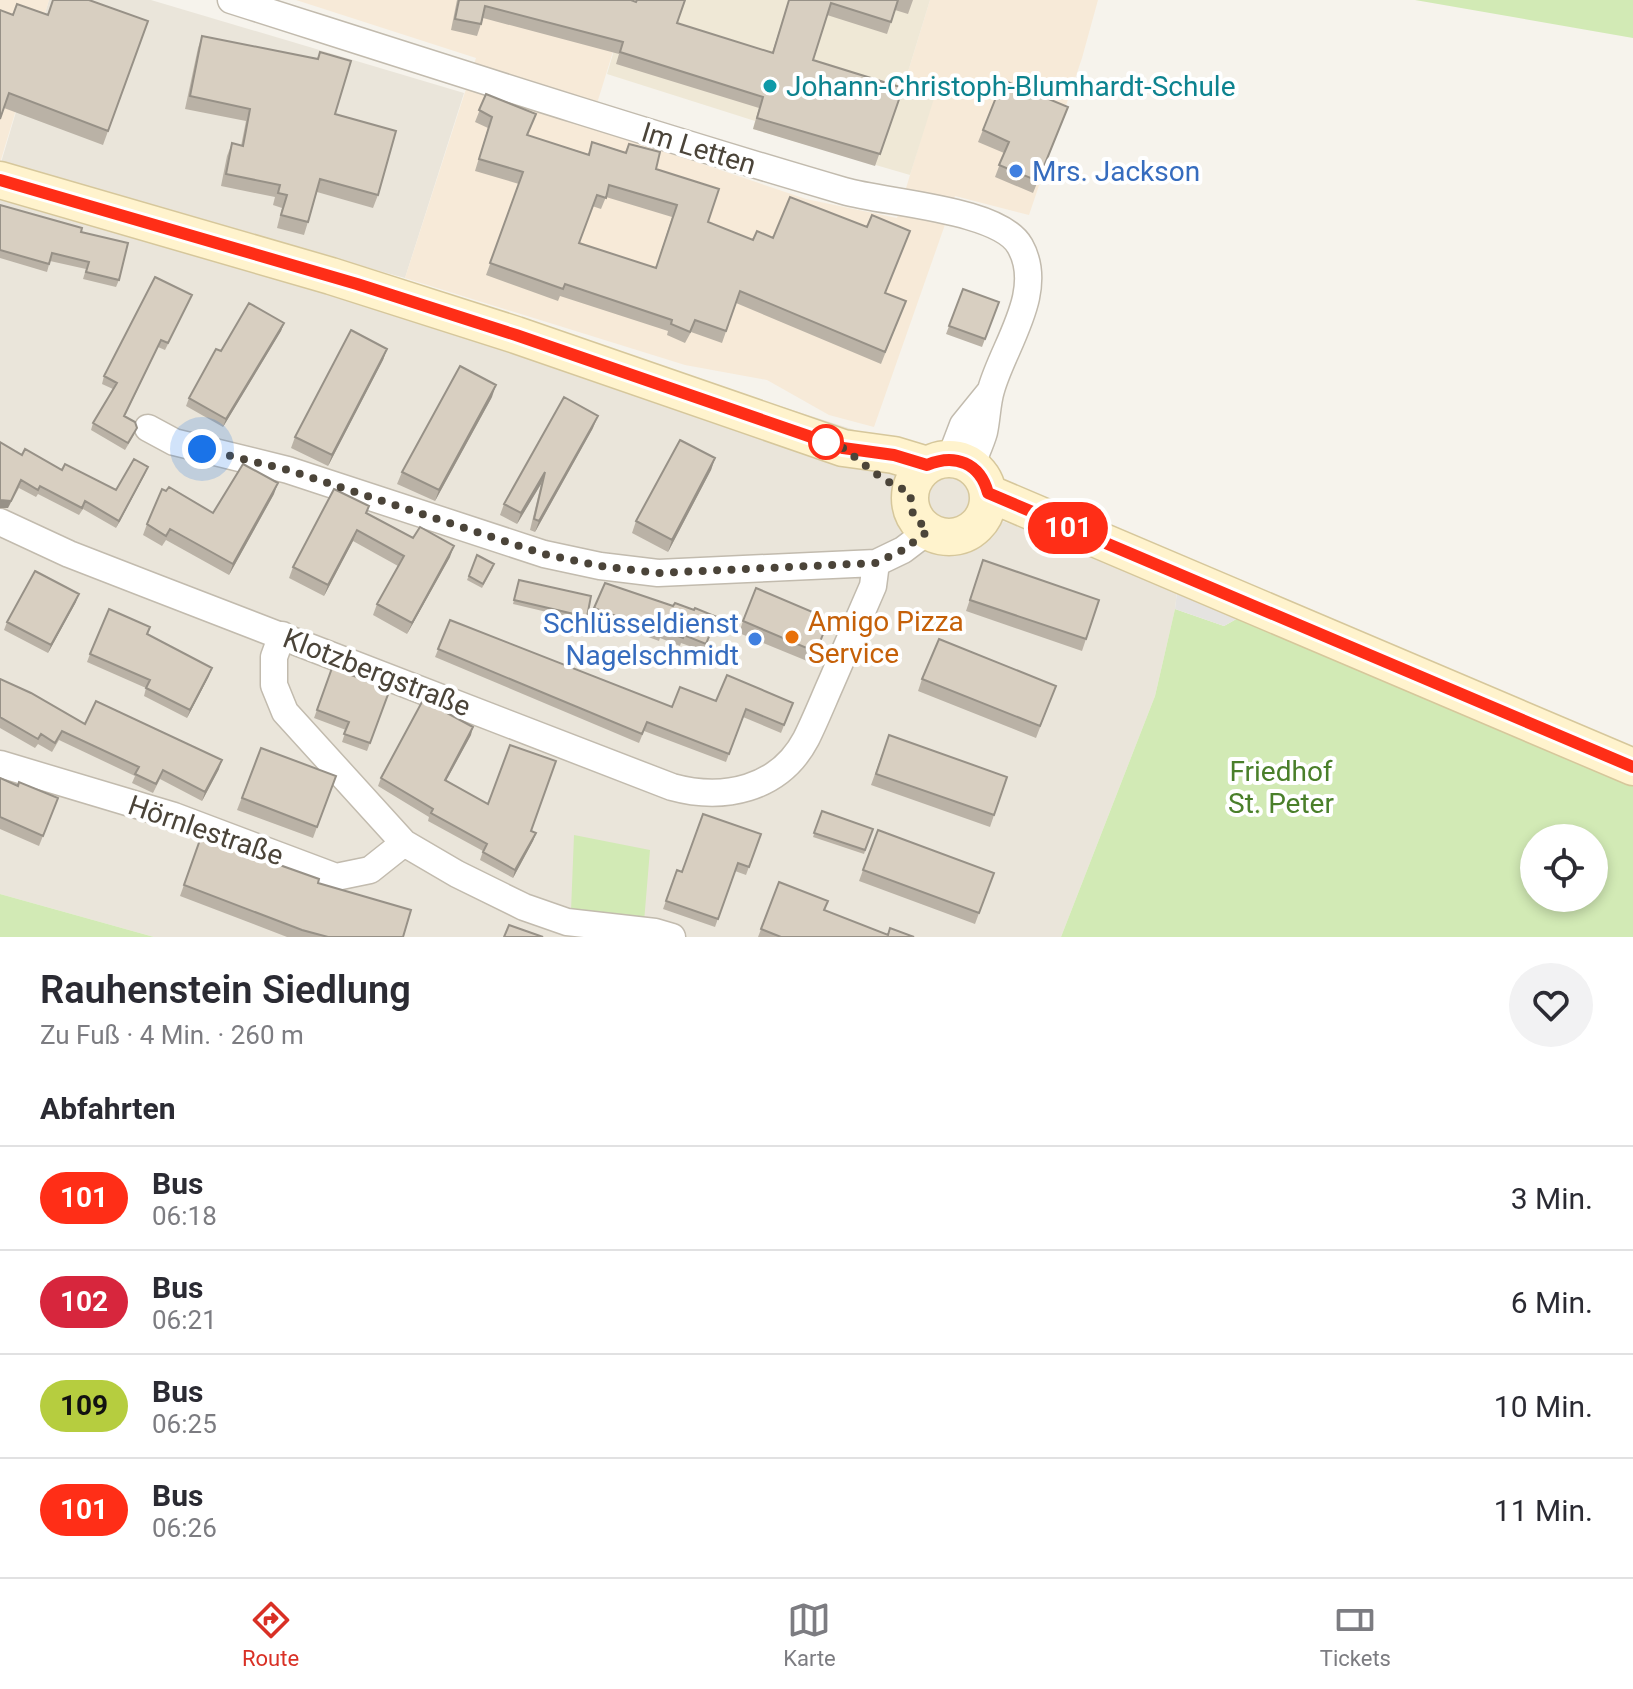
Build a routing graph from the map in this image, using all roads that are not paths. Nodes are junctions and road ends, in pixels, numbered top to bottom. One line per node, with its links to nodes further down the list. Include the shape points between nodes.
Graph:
1 (231, 0): 4 (street, Im Letten, via 692,147 853,194 976,218 1003,229 1020,245 1028,269 1026,301 991,390 984,433)
2 (0, 180): 4 (street, via 516,335 843,448 883,479)
3 (148, 428): 7 (street, via 174,442 288,470 544,554 600,566 658,573)
4 (954, 483): 6 (street, via 913,515); 6 (street, via 970,531 949,537); 10 (street)
5 (0, 522): 8 (street, Klotzbergstraße, via 69,554)
6 (928, 531): 7 (street)
7 (876, 563): 8 (street, Klotzbergstraße, via 873,586 805,742 783,770 732,793 698,794 672,787)
8 (282, 635): 11 (street, via 274,657 274,685 285,712)
9 (0, 764): 11 (street, Hörnlestraße, via 174,816 336,877 370,870)
10 (1633, 767)
11 (404, 843): 12 (street, via 524,907 567,922)
12 (672, 937)

